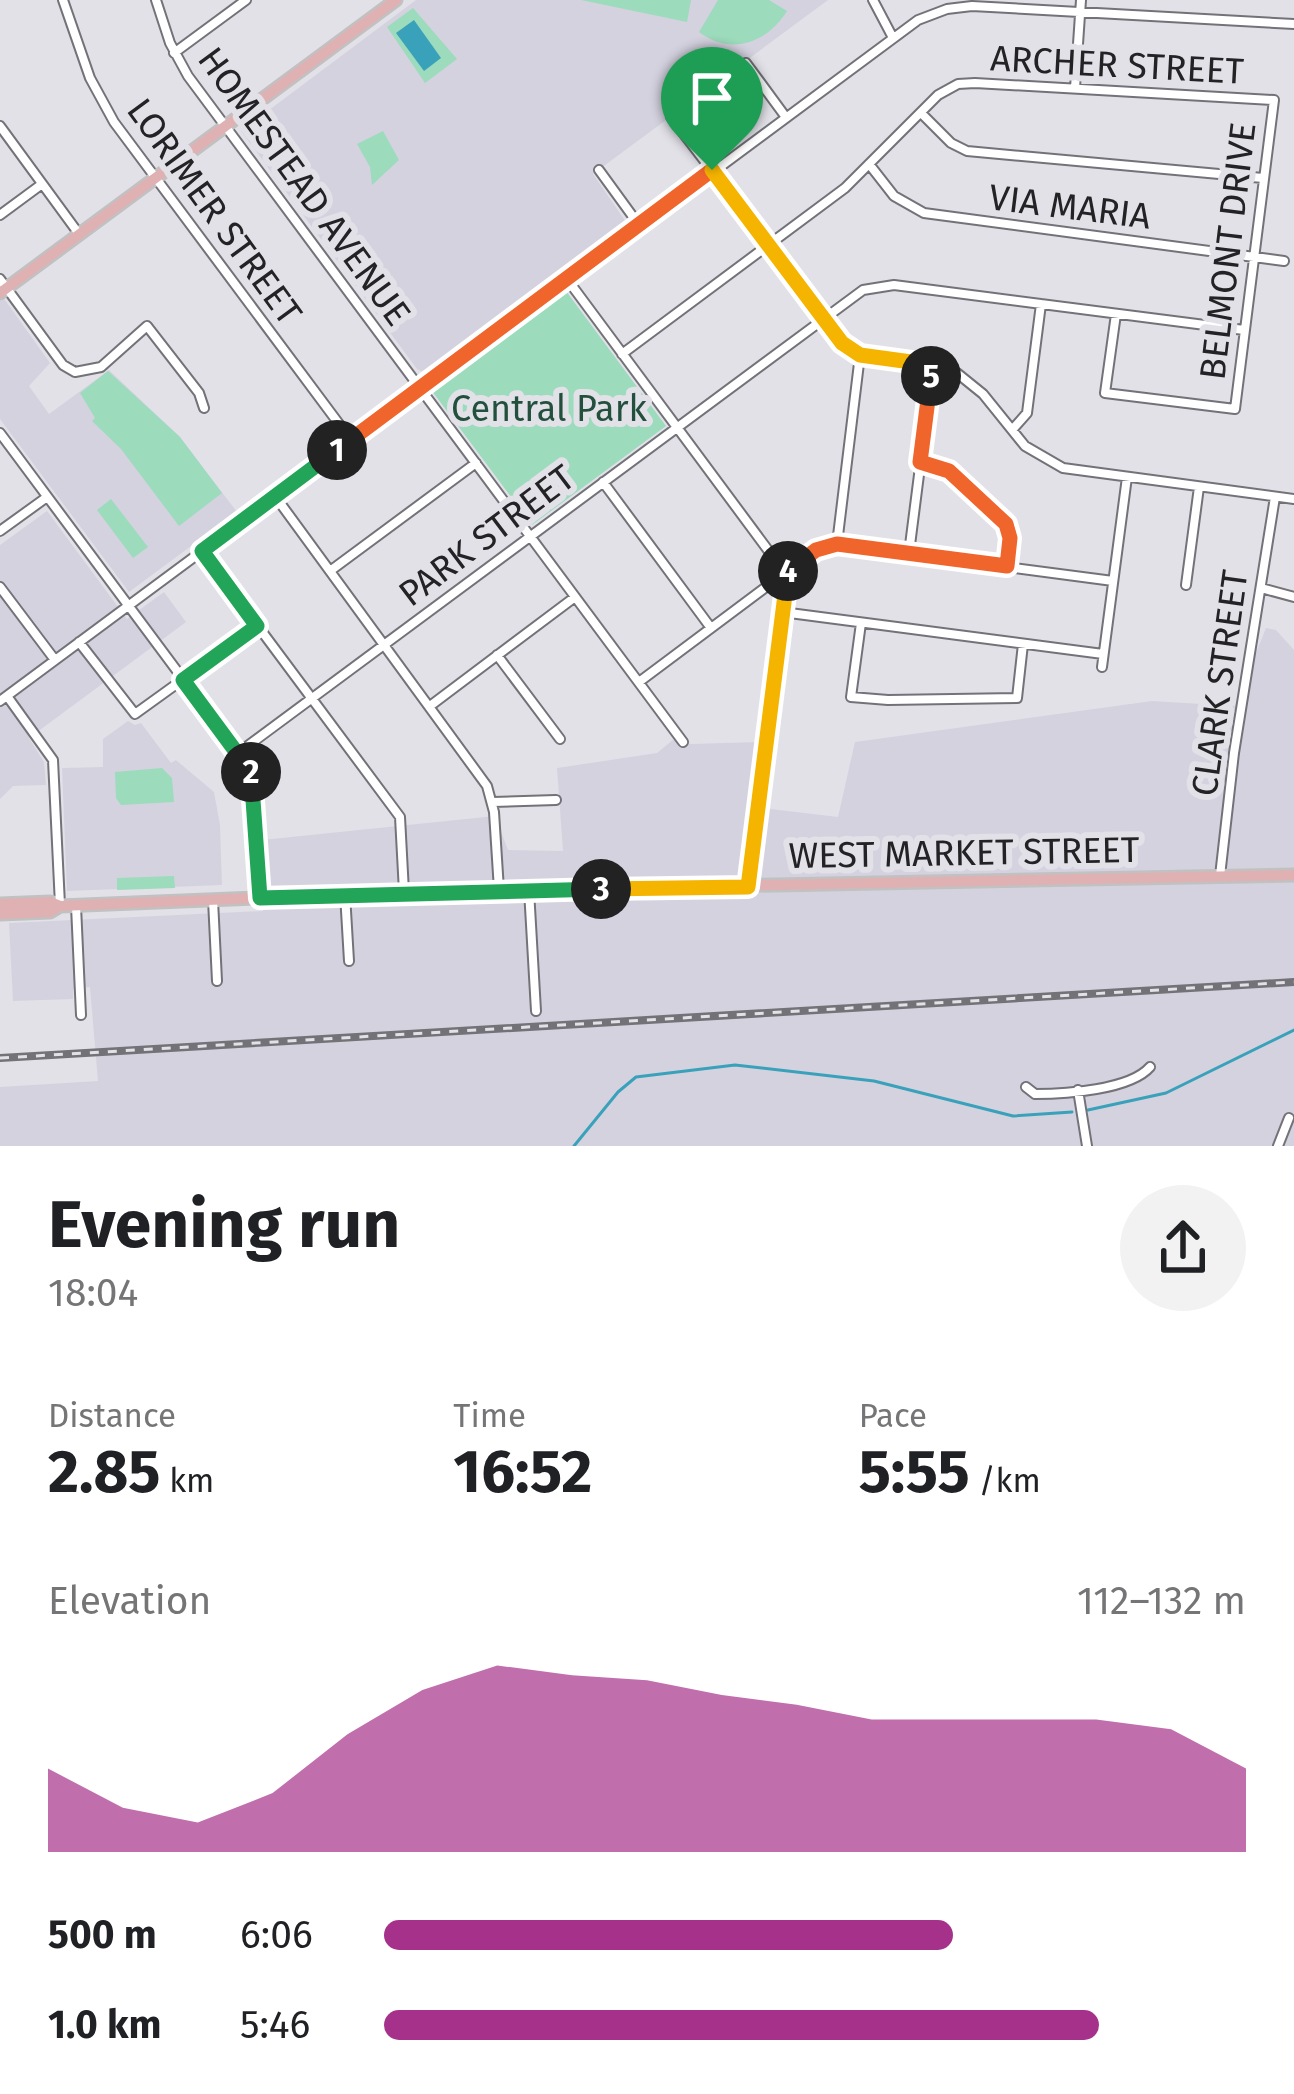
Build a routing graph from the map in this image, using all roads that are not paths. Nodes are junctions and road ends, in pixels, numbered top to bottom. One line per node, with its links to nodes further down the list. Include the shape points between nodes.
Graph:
1 (63, 0): 22 (street, LORIMER STREET, via 97,93)
2 (156, 0): 10 (street, HOMESTEAD AVENUE)
3 (246, 0): 10 (street)
4 (397, 0): 18 (main road)
5 (873, 0): 9 (street)
6 (1081, 0): 7 (street)
7 (1080, 12): 8 (street); 9 (street, via 959,7); 12 (street)
8 (1294, 25)
9 (892, 36): 15 (street)
10 (174, 53): 18 (street, HOMESTEAD AVENUE)
11 (746, 64): 15 (street)
12 (1075, 88): 13 (street, ARCHER STREET); 14 (street, ARCHER STREET, via 958,84)
13 (1274, 100): 23 (street, BELMONT DRIVE)
14 (921, 113): 19 (street, ARCHER STREET); 23 (street, via 967,151)
15 (785, 116): 21 (street)
16 (671, 117): 21 (street)
17 (0, 126): 24 (street)
18 (226, 126): 22 (main road); 40 (street, HOMESTEAD AVENUE)
19 (869, 164): 28 (street, ARCHER STREET); 29 (street, VIA MARIA, via 894,196 923,213)
20 (598, 170): 26 (street)
21 (712, 170): 26 (street); 28 (street)
22 (156, 178): 27 (main road); 45 (street, LORIMER STREET)
23 (1263, 178): 29 (street, BELMONT DRIVE)
24 (43, 184): 25 (street); 27 (street)
25 (0, 215)
26 (639, 225): 31 (street)
27 (80, 234): 32 (main road)
28 (768, 245): 35 (street); 37 (street, ARCHER STREET)
29 (1253, 256): 30 (street, VIA MARIA); 36 (street, BELMONT DRIVE)
30 (1284, 261)
31 (567, 279): 37 (street); 40 (street)
32 (2, 286): 41 (street, via 75,372 101,367 147,326)
33 (1041, 304): 34 (street, PARK STREET); 35 (street, PARK STREET, via 887,285 859,292); 43 (street, via 1027,413)
34 (1116, 314): 36 (street, PARK STREET); 36 (street, BELMONT DRIVE, via 1106,393 1234,409)
35 (823, 318): 38 (street); 42 (street, PARK STREET)
36 (1244, 330)
37 (622, 354): 42 (street)
38 (860, 355): 39 (street); 57 (street)
39 (933, 365): 43 (street, via 970,382); 46 (street)
40 (420, 388): 45 (street); 47 (street, HOMESTEAD AVENUE)
41 (204, 408)
42 (676, 427): 49 (street, PARK STREET); 62 (street)
43 (1012, 430): 48 (street, via 1056,465)
44 (0, 433): 51 (street)
45 (351, 440): 52 (street)
46 (920, 462): 59 (street); 60 (street, via 949,471 1006,524)
47 (476, 463): 56 (street, HOMESTEAD AVENUE); 61 (street)
48 (1126, 478): 50 (street); 63 (street)
49 (603, 482): 56 (street, PARK STREET); 73 (street)
50 (1199, 487): 53 (street); 64 (street)
51 (48, 496): 55 (street); 69 (street)
52 (274, 496): 58 (street); 61 (street)
53 (1275, 497): 54 (street); 66 (street, CLARK STREET)
54 (1294, 499)
55 (0, 531)
56 (530, 536): 67 (street, HOMESTEAD AVENUE); 76 (street, PARK STREET)
57 (837, 544): 59 (street); 62 (street)
58 (202, 551): 69 (street); 72 (street)
59 (908, 553): 60 (street)
60 (1007, 566): 63 (street)
61 (330, 571): 76 (street)
62 (785, 573): 70 (street); 73 (street)
63 (1113, 580): 78 (street)
64 (1186, 585)
65 (0, 587): 79 (street)
66 (1260, 588): 68 (street); 92 (street, CLARK STREET)
67 (575, 597): 77 (street); 82 (street, HOMESTEAD AVENUE)
68 (1294, 597)
69 (128, 606): 74 (street); 81 (street)
70 (782, 612): 71 (street); 93 (street)
71 (861, 623): 75 (street); 75 (street, via 851,697 1017,698)
72 (257, 626): 81 (street); 84 (street)
73 (711, 628): 82 (street)
74 (79, 642): 79 (street); 81 (street, via 135,714)
75 (1023, 644): 78 (street)
76 (384, 645): 84 (street, PARK STREET); 85 (street)
77 (497, 655): 85 (street); 86 (street)
78 (1103, 655): 80 (street)
79 (55, 660): 83 (street)
80 (1102, 668)
81 (183, 680): 88 (street)
82 (639, 682): 87 (street, HOMESTEAD AVENUE)
83 (3, 698): 102 (street, via 53,760)
84 (311, 699): 88 (street, PARK STREET); 96 (street, via 400,818)
85 (430, 706): 90 (street)
86 (560, 739)
87 (683, 742)
88 (238, 753): 98 (street, via 253,773)
89 (556, 800): 90 (street)
90 (493, 802): 94 (street)
91 (1294, 875): 92 (main road, WEST MARKET STREET)
92 (1220, 877): 93 (main road, WEST MARKET STREET)
93 (748, 887): 95 (main road, WEST MARKET STREET)
94 (500, 890): 95 (main road, WEST MARKET STREET); 96 (main road, WEST MARKET STREET)
95 (529, 890): 106 (street)
96 (404, 892): 97 (main road, WEST MARKET STREET)
97 (345, 894): 98 (main road, WEST MARKET STREET); 104 (street)
98 (260, 898): 99 (main road, WEST MARKET STREET)
99 (213, 899): 101 (main road, WEST MARKET STREET); 105 (street)
100 (0, 904): 102 (main road, WEST MARKET STREET)
101 (76, 905): 102 (main road, WEST MARKET STREET); 107 (street)
102 (60, 906): 103 (main road, WEST MARKET STREET)
103 (0, 914)
104 (349, 961)
105 (218, 981)
106 (536, 1011)
107 (81, 1015)
108 (1150, 1067): 110 (street, via 1131,1082)
109 (1026, 1087): 110 (street, via 1035,1094)
110 (1078, 1090): 112 (street)
111 (1289, 1118): 113 (street)
112 (1087, 1146)
113 (1278, 1146)

